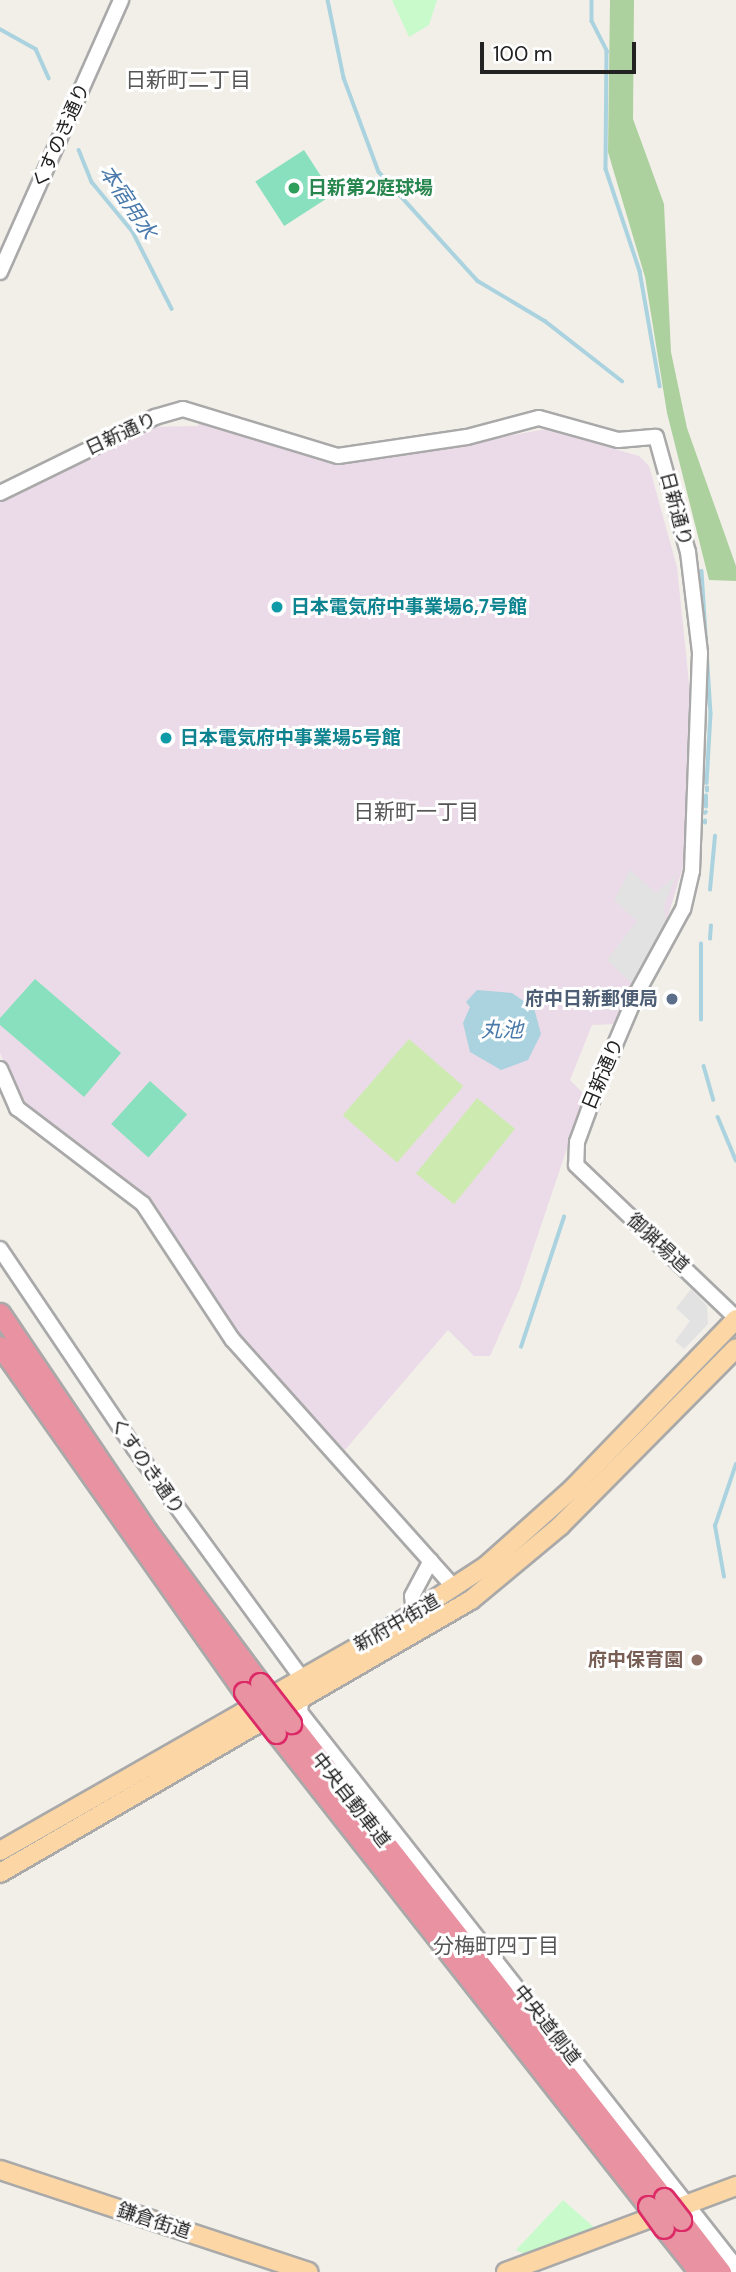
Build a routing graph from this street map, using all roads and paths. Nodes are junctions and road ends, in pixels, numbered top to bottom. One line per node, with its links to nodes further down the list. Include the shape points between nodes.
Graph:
1 (121, 0): 2 (street, くすのき通り)
2 (0, 272)
3 (0, 493): 5 (street, 日新通り, via 155,416 183,410 216,415 338,456 467,438 539,418 618,440 656,437 688,552 700,653 692,871 683,909 637,993 580,1129)
4 (0, 1069): 11 (street, via 17,1108 143,1204 232,1339)
5 (577, 1171): 8 (street, 御猟場道)
6 (0, 1249): 14 (street, くすのき通り, via 134,1448)
7 (0, 1314): 25 (highway, 中央自動車道, bridge, via 148,1531 260,1683)
8 (736, 1318): 12 (main road, 新府中街道, via 540,1520)
9 (0, 1346): 24 (highway, 中央自動車道, bridge, via 244,1692)
10 (736, 1348): 15 (main road, 新府中街道, via 516,1565 430,1627)
11 (431, 1560): 12 (street); 13 (street, via 412,1597)
12 (455, 1588): 13 (main road, 新府中街道)
13 (414, 1614): 14 (main road, 新府中街道)
14 (302, 1678): 15 (street); 16 (main road, 新府中街道)
15 (300, 1702): 17 (main road, 新府中街道); 20 (street, 中央道側道, via 300,1712)
16 (0, 1851)
17 (0, 1873)
18 (0, 2170): 22 (main road, 鎌倉街道)
19 (736, 2186): 20 (main road)
20 (688, 2204): 21 (street, 中央道側道); 23 (main road)
21 (736, 2267)
22 (309, 2272)
23 (506, 2272)
24 (699, 2272)
25 (722, 2272)

